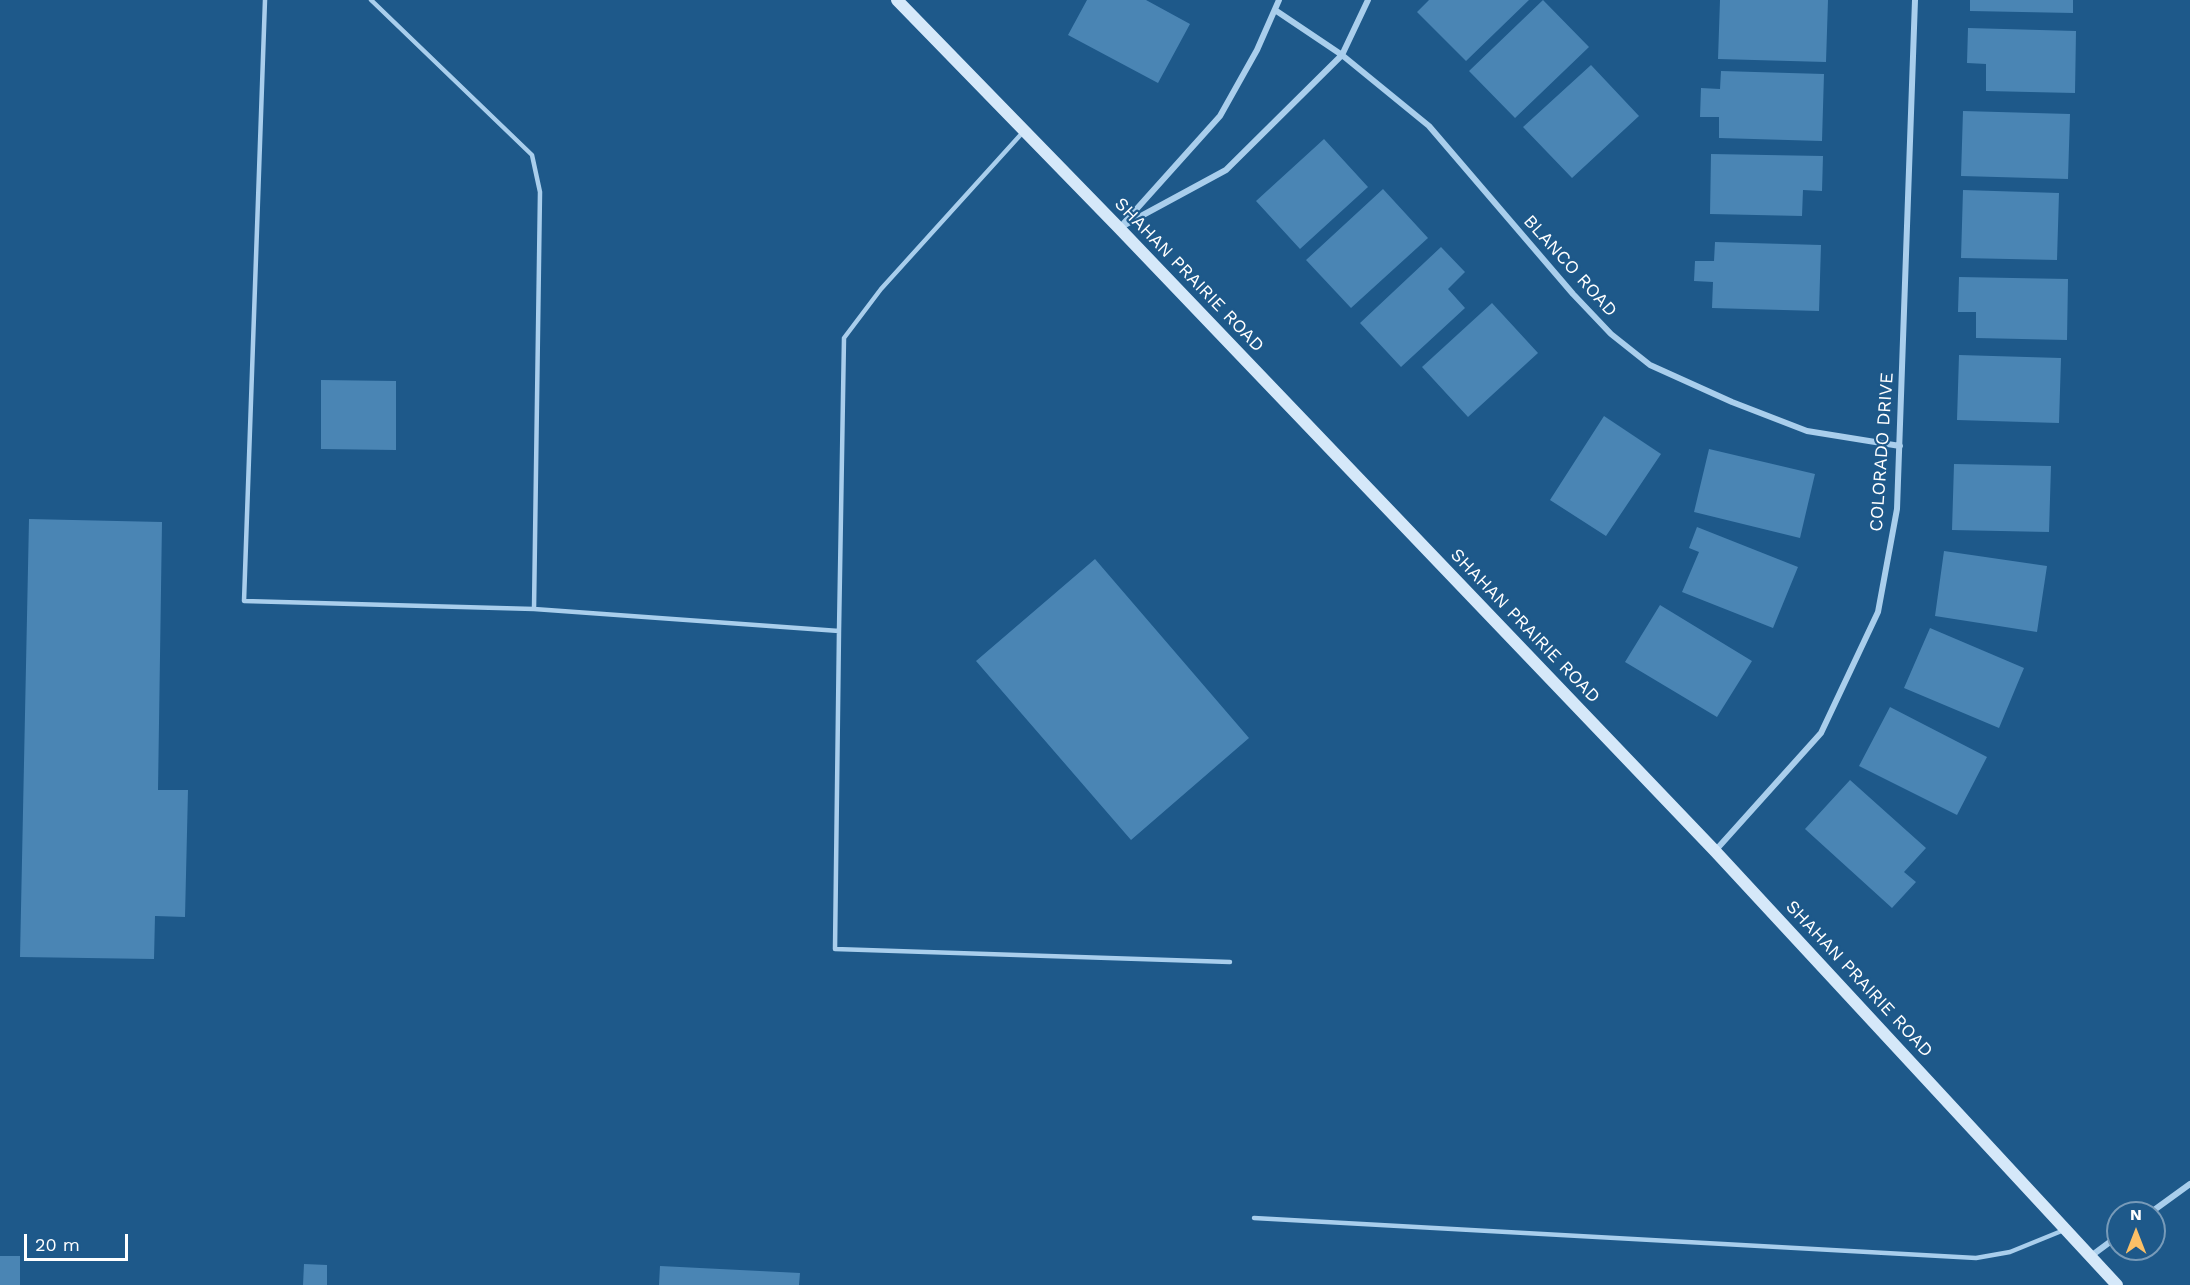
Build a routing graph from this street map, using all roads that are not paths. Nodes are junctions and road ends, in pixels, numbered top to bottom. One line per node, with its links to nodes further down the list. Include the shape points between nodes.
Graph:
1 (264, 0): 12 (lane, via 244,601)
2 (371, 0): 12 (lane, via 532,155 540,192)
3 (897, 0): 9 (street, SHAHAN PRAIRIE ROAD)
4 (1280, 0): 7 (street)
5 (1368, 0): 8 (street)
6 (1915, 0): 11 (street, COLORADO DRIVE)
7 (1275, 10): 8 (street, BLANCO ROAD); 10 (street, via 1220,116)
8 (1342, 55): 10 (street, via 1226,170); 11 (street, BLANCO ROAD, via 1429,126 1573,294 1611,334 1650,365 1807,431)
9 (1024, 131): 10 (street, SHAHAN PRAIRIE ROAD); 13 (lane, via 881,289 844,338)
10 (1119, 228): 14 (street, SHAHAN PRAIRIE ROAD)
11 (1899, 446): 14 (street, COLORADO DRIVE, via 1897,509 1878,612 1821,733)
12 (534, 609): 13 (lane)
13 (839, 631): 15 (lane, via 835,948)
14 (1715, 851): 19 (street, SHAHAN PRAIRIE ROAD)
15 (1230, 962)
16 (2190, 1184): 17 (street)
17 (2166, 1201)
18 (1254, 1218): 19 (lane, via 1976,1258 2010,1252)
19 (2066, 1229): 21 (street, SHAHAN PRAIRIE ROAD)
20 (2106, 1245): 21 (street)
21 (2091, 1256): 22 (street, SHAHAN PRAIRIE ROAD)
22 (2118, 1285)

